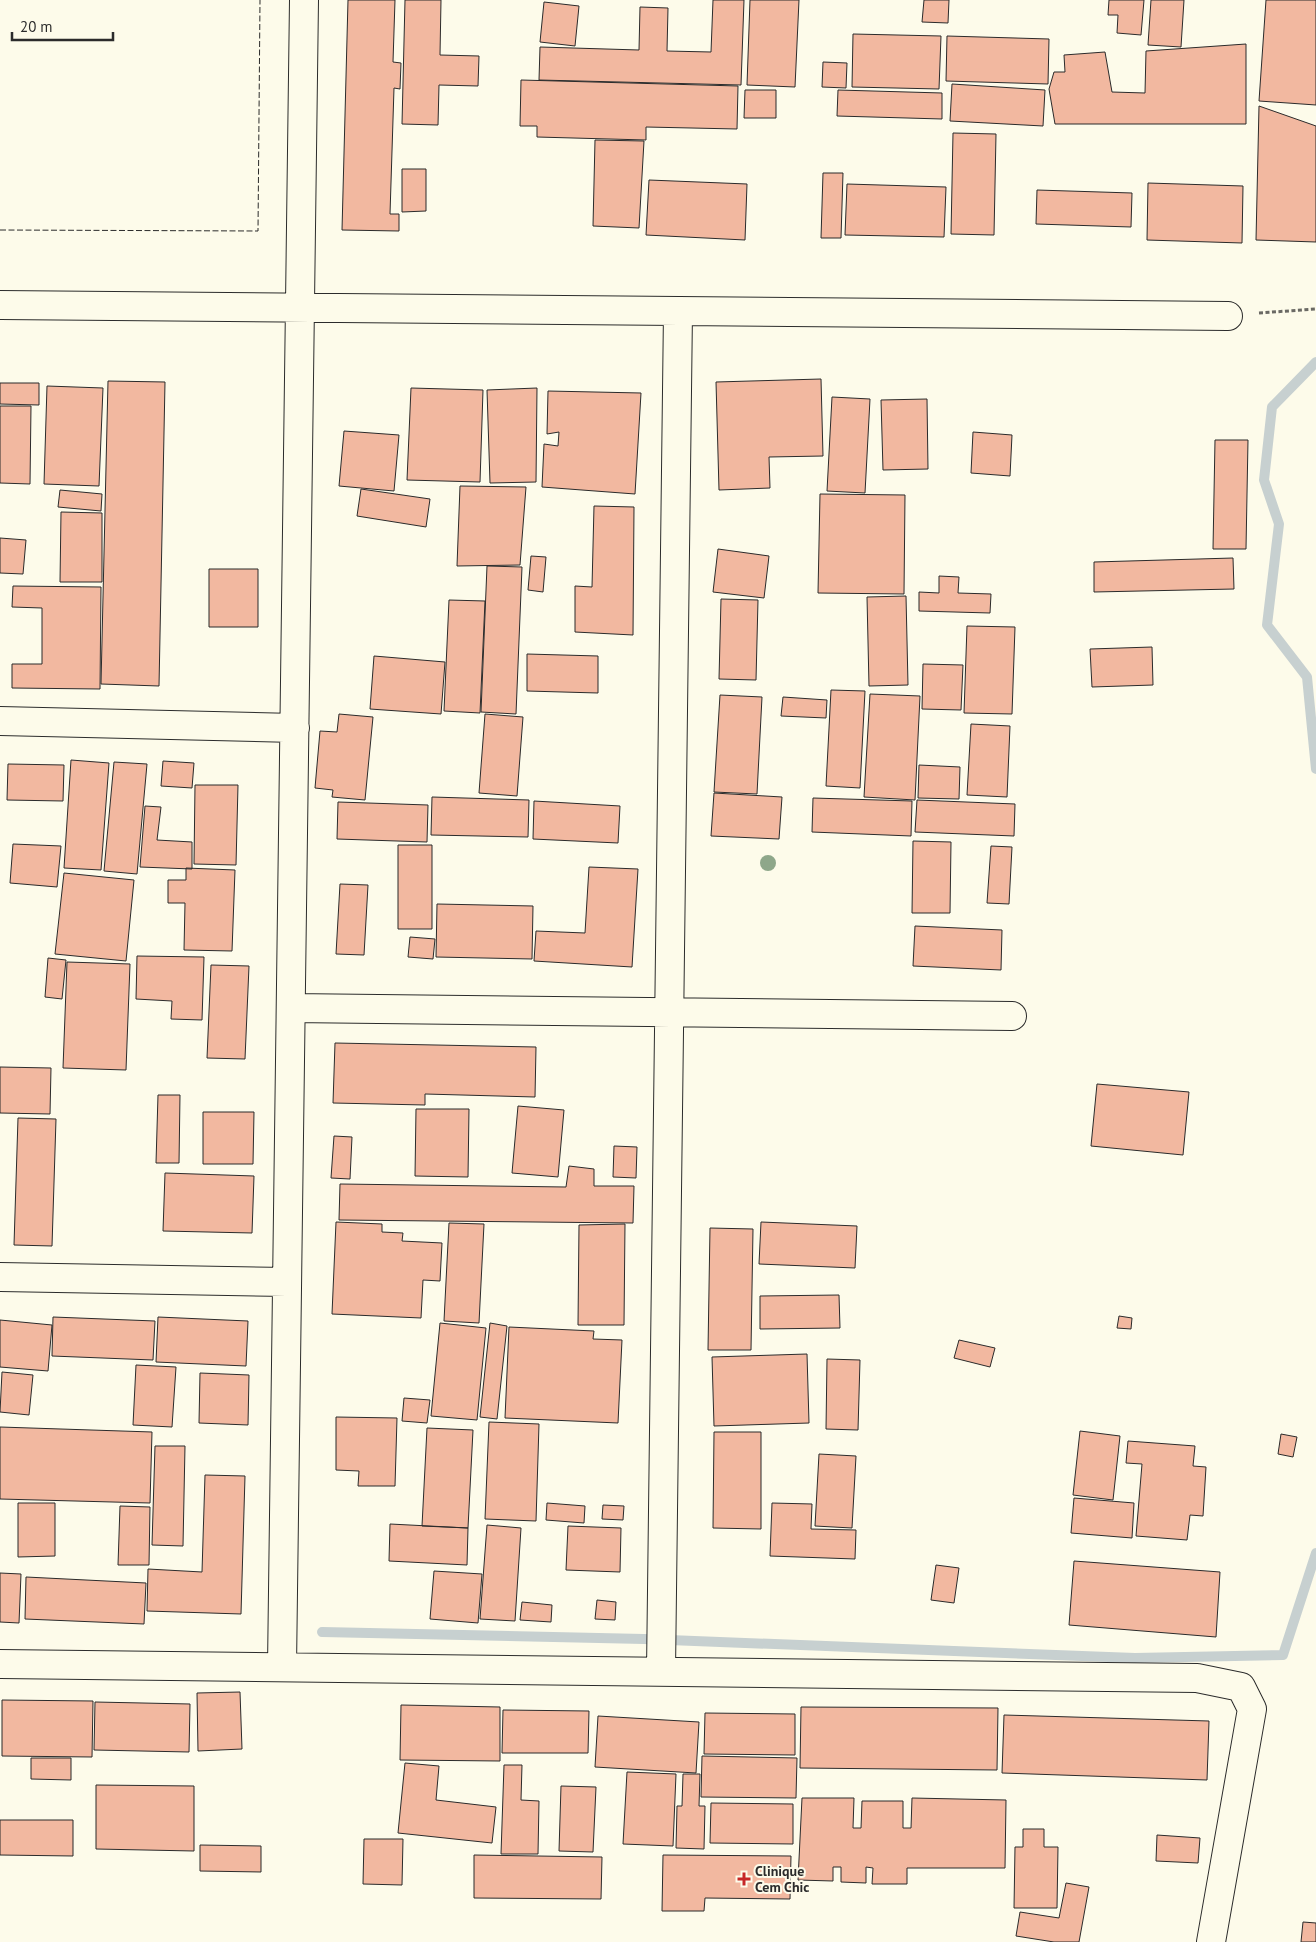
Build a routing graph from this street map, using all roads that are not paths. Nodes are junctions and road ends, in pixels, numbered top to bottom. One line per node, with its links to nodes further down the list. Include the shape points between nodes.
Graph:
1 (304, 0): 3 (street)
2 (0, 305): 3 (street)
3 (300, 308): 4 (street); 7 (street)
4 (678, 311): 5 (street); 9 (street)
5 (1228, 316)
6 (0, 721): 7 (street)
7 (294, 728): 8 (street)
8 (291, 1008): 9 (street); 12 (street)
9 (669, 1012): 10 (street); 15 (street)
10 (1012, 1016)
11 (0, 1277): 12 (street)
12 (287, 1282): 14 (street)
13 (0, 1664): 14 (street)
14 (282, 1667): 15 (street)
15 (661, 1671): 16 (street, via 1197,1678 1241,1686 1252,1709)
16 (1211, 1942)

